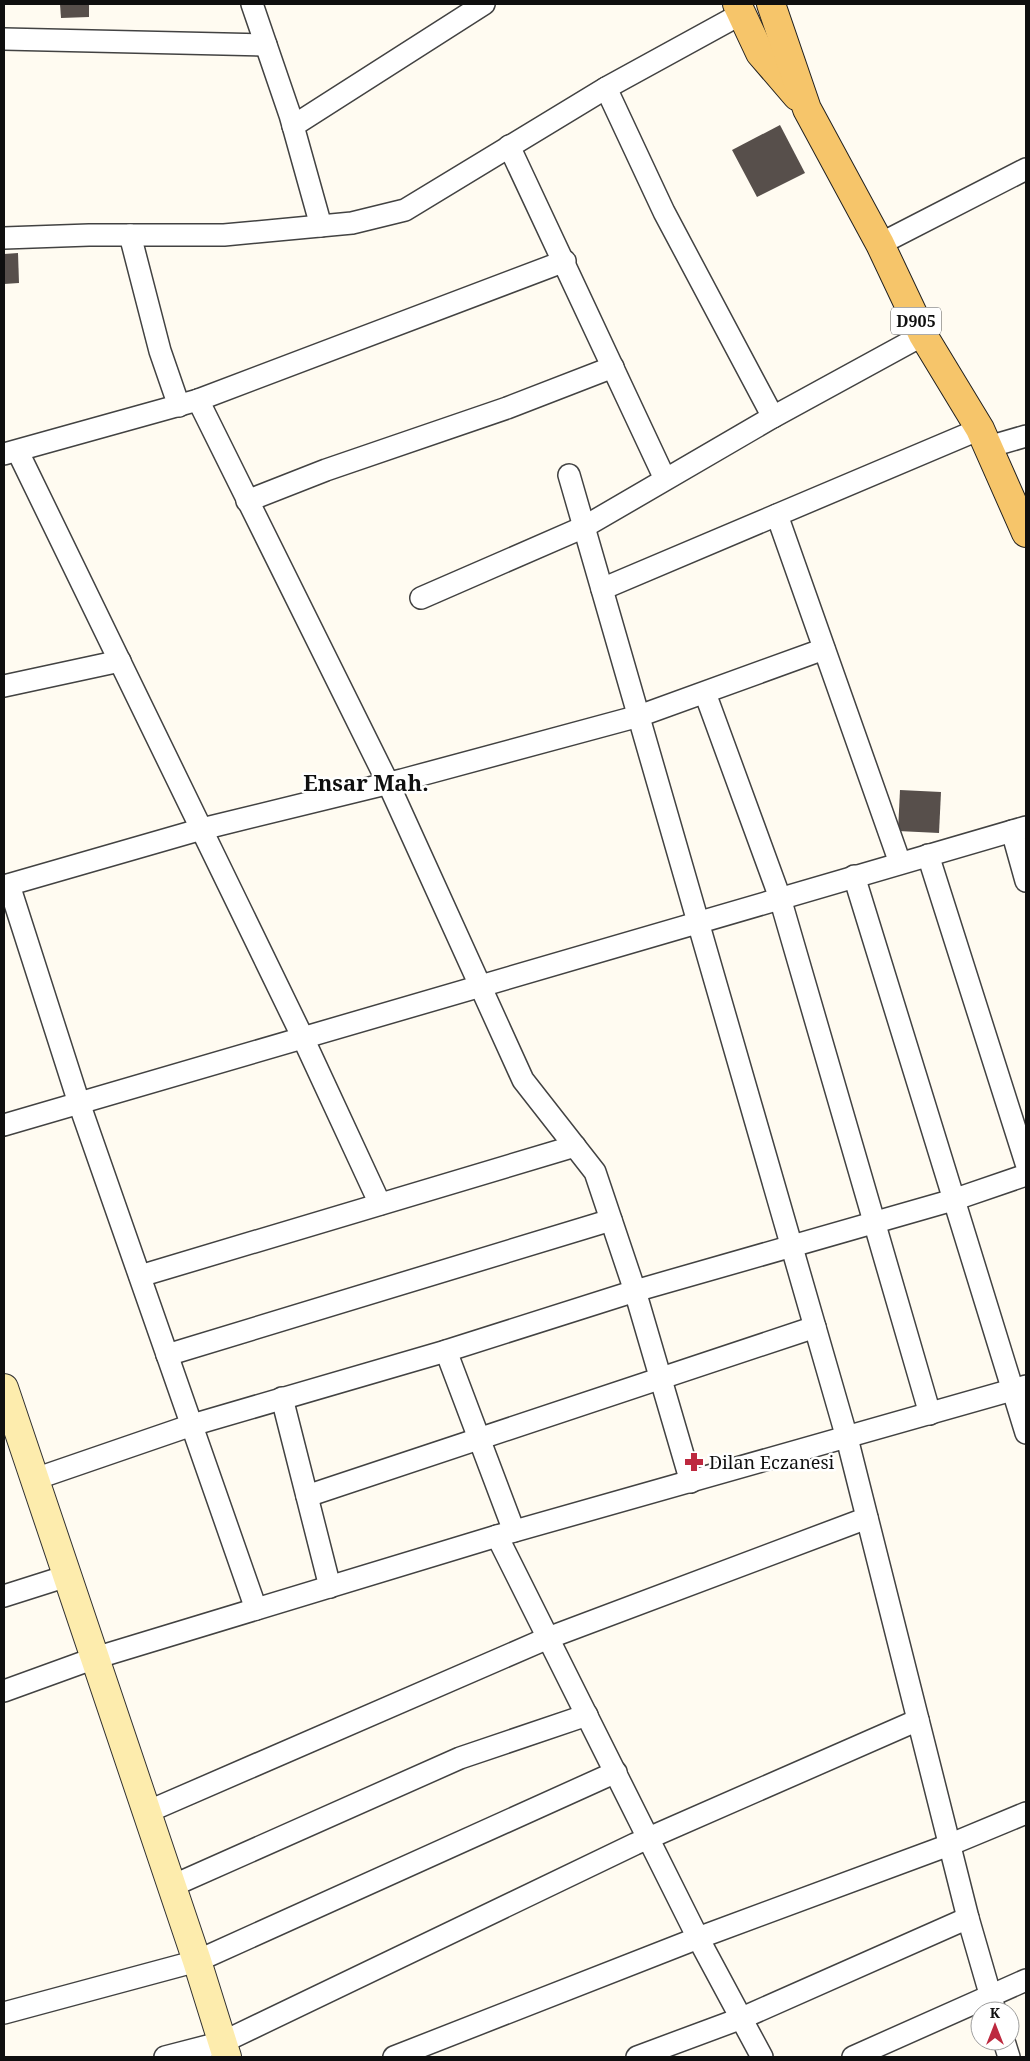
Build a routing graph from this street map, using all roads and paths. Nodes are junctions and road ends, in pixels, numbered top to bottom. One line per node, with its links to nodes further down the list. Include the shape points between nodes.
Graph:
1 (252, 4): 6 (street)
2 (484, 4): 9 (street)
3 (771, 4): 8 (main road, D905)
4 (739, 9): 7 (street); 8 (main road, D905, via 760,53)
5 (4, 39): 6 (street)
6 (266, 45): 9 (street)
7 (606, 88): 10 (street); 20 (street, via 664,212)
8 (807, 108): 15 (main road, D905)
9 (293, 126): 12 (street)
10 (509, 146): 12 (street, via 405,210 352,223); 16 (street)
11 (1026, 169): 15 (street)
12 (321, 226): 13 (street, via 224,235)
13 (130, 235): 14 (street); 19 (street, via 160,351)
14 (4, 238)
15 (880, 244): 17 (main road, D905)
16 (565, 261): 18 (street); 19 (street)
17 (923, 335): 20 (street); 22 (main road, D905)
18 (613, 367): 25 (street); 26 (street)
19 (188, 403): 23 (street); 26 (street)
20 (773, 417): 25 (street)
21 (1026, 436): 22 (street)
22 (984, 438): 27 (street); 29 (main road, D905)
23 (11, 453): 33 (street)
24 (569, 476): 28 (street)
25 (665, 478): 28 (street)
26 (248, 501): 37 (street)
27 (777, 515): 30 (street); 32 (street)
28 (584, 527): 30 (street); 31 (street)
29 (1026, 533)
30 (602, 589): 36 (street)
31 (421, 598)
32 (824, 649): 35 (street); 41 (street)
33 (120, 661): 34 (street); 38 (street)
34 (4, 686)
35 (704, 693): 36 (street); 45 (street)
36 (639, 716): 37 (street); 46 (street)
37 (388, 784): 38 (street); 47 (street)
38 (202, 829): 44 (street); 48 (street)
39 (1019, 829): 40 (street); 43 (street)
40 (928, 855): 41 (street); 52 (street)
41 (900, 863): 42 (street)
42 (854, 876): 45 (street); 54 (street)
43 (1026, 880)
44 (7, 885): 49 (street)
45 (780, 898): 46 (street); 57 (street)
46 (699, 923): 47 (street); 58 (street)
47 (481, 986): 48 (street); 51 (street, via 523,1080)
48 (303, 1038): 49 (street); 55 (street)
49 (79, 1103): 50 (street); 59 (street)
50 (4, 1125)
51 (575, 1146): 55 (street); 56 (street, via 595,1172)
52 (1026, 1163)
53 (1026, 1174): 54 (street)
54 (953, 1200): 57 (street); 66 (street)
55 (380, 1204): 59 (street)
56 (611, 1220): 60 (street); 63 (street)
57 (874, 1224): 58 (street); 68 (street)
58 (792, 1246): 60 (street); 61 (street)
59 (140, 1276): 63 (street)
60 (634, 1291): 62 (street); 64 (street)
61 (815, 1327): 64 (street); 73 (street)
62 (446, 1351): 67 (street); 72 (street)
63 (167, 1355): 69 (street)
64 (660, 1378): 72 (street); 75 (street)
65 (4, 1388): 71 (street)
66 (1020, 1388): 68 (street); 70 (street)
67 (282, 1398): 69 (street); 76 (street)
68 (930, 1414): 73 (street)
69 (192, 1425): 74 (street); 82 (street)
70 (1026, 1433)
71 (12, 1437): 74 (street)
72 (479, 1438): 76 (street); 78 (street)
73 (848, 1438): 75 (street); 77 (street)
74 (34, 1479): 79 (street)
75 (691, 1482): 78 (street)
76 (307, 1496): 80 (street)
77 (867, 1518): 83 (street); 87 (street)
78 (505, 1534): 80 (street); 83 (street)
79 (67, 1576): 81 (street); 84 (street)
80 (330, 1587): 82 (street)
81 (4, 1596)
82 (256, 1609): 84 (street)
83 (548, 1638): 86 (street); 89 (street)
84 (95, 1658): 85 (street); 89 (street)
85 (4, 1691)
86 (587, 1715): 88 (street); 93 (street, via 460,1758)
87 (918, 1720): 91 (street); 92 (street)
88 (616, 1772): 91 (street); 96 (street)
89 (147, 1812): 93 (street)
90 (1026, 1813): 92 (street)
91 (649, 1838): 95 (street); 103 (street)
92 (949, 1845): 94 (street); 95 (street)
93 (172, 1886): 96 (street)
94 (968, 1918): 98 (street); 102 (street)
95 (698, 1938): 102 (street); 105 (street)
96 (197, 1960): 100 (street); 103 (street)
97 (1026, 1980): 99 (street)
98 (992, 2001)
99 (997, 2001)
100 (4, 2013)
101 (970, 2013): 108 (street)
102 (742, 2018): 106 (street); 107 (street)
103 (225, 2050): 104 (street)
104 (165, 2057)
105 (394, 2057)
106 (637, 2057)
107 (762, 2057)
108 (853, 2057)

